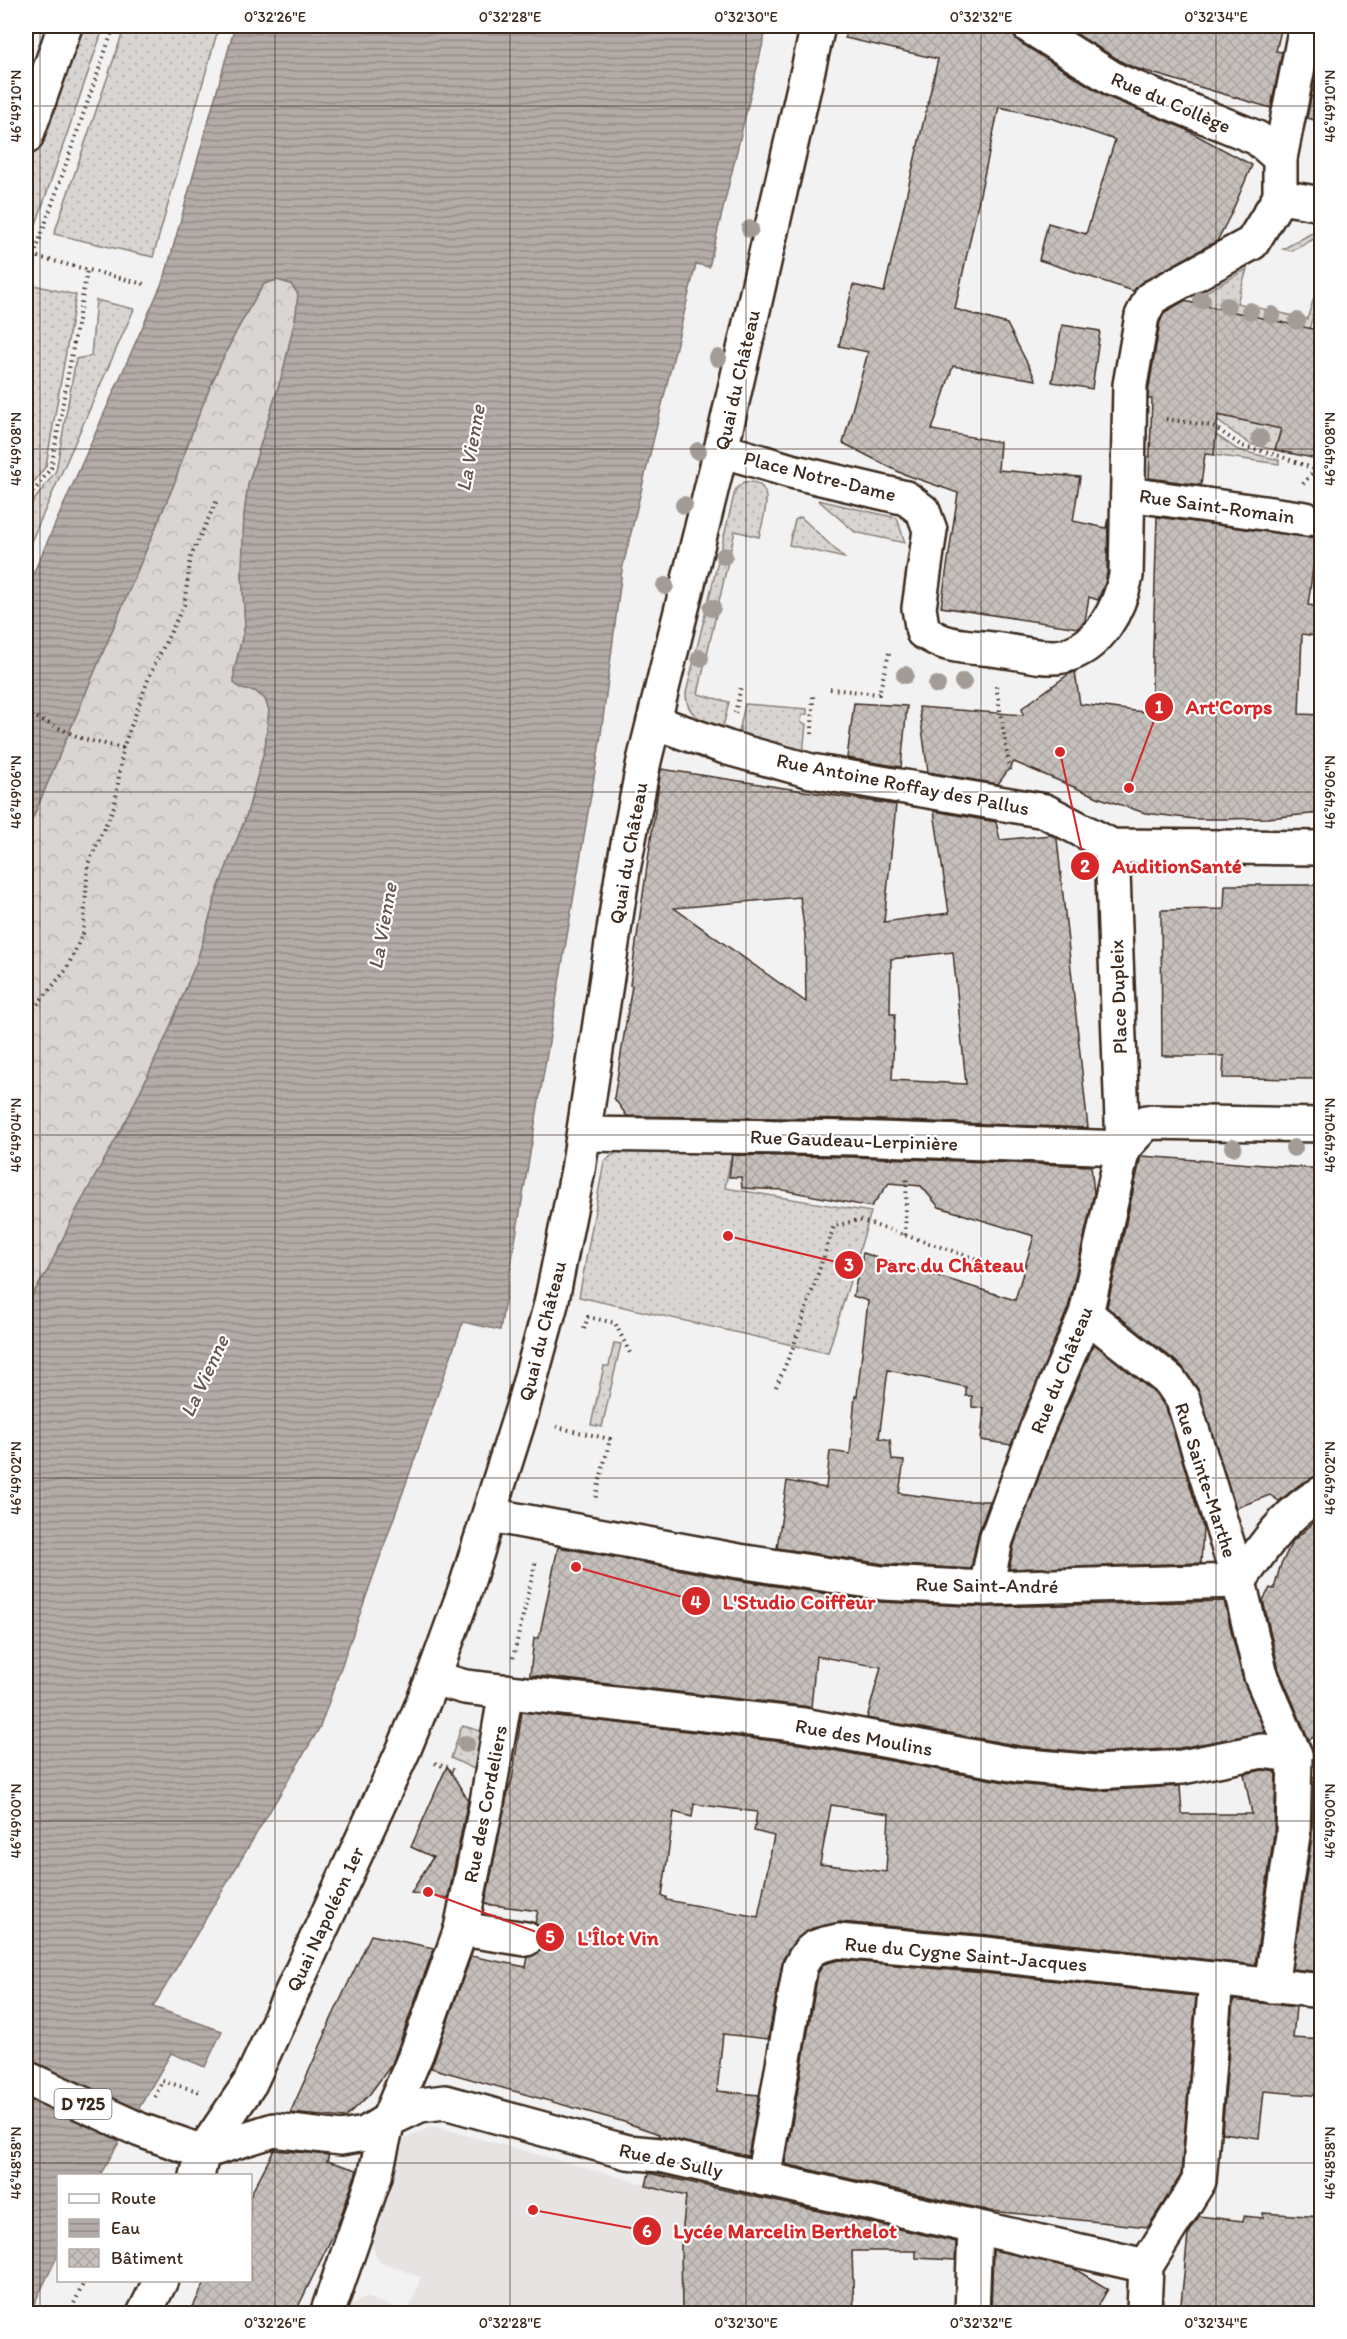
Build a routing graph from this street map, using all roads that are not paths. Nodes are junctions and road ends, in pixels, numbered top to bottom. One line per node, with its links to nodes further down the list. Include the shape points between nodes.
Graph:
1 (65, 26): 5 (street)
2 (818, 26): 9 (street, Quai du Château)
3 (1029, 26): 6 (street, Rue du Collège, via 1115,81 1257,138)
4 (1306, 26): 6 (street)
5 (26, 137)
6 (1280, 158): 7 (street)
7 (1280, 197): 8 (street); 10 (street, Rue Saint-Romain, via 1252,243 1151,298 1142,316 1130,385)
8 (1322, 204)
9 (721, 450): 12 (street, Place Notre-Dame, via 906,498 923,511 930,530 919,608 923,632 945,643); 13 (street, Quai du Château)
10 (1128, 494): 11 (street, Rue Saint-Romain); 12 (street, Rue Saint-Romain, via 1122,596 1099,633 1063,656)
11 (1306, 519)
12 (989, 648)
13 (654, 722): 14 (street, Rue Antoine Roffay des Pallus, via 811,771 1045,811); 17 (street, Quai du Château, via 622,870)
14 (1112, 846): 15 (street); 18 (street, Place Dupleix)
15 (1322, 848)
16 (1322, 1125): 18 (street, via 1147,1122)
17 (584, 1134): 18 (street, Rue Gaudeau-Lerpinière); 21 (street, Quai du Château, via 551,1304)
18 (1123, 1148): 19 (street, Rue du Château)
19 (1086, 1314): 22 (street, Rue Sainte-Marthe, via 1170,1382 1183,1400); 23 (street, Rue du Château, via 1037,1428 996,1540)
20 (1315, 1496): 22 (street, via 1277,1528)
21 (489, 1515): 23 (street, Rue Saint-André, via 882,1583); 24 (street, Quai du Château)
22 (1239, 1581): 23 (street, Rue Saint-André); 26 (street, Rue Sainte-Marthe, via 1261,1676)
23 (987, 1588)
24 (433, 1678): 25 (street, Rue des Moulins, via 465,1687); 34 (street, Quai Napoléon 1er, via 250,2083)
25 (506, 1691): 26 (street, Rue des Moulins, via 803,1725 1017,1765 1085,1771 1182,1767 1262,1750); 27 (street, Rue des Cordeliers)
26 (1294, 1755): 30 (street, via 1293,1835)
27 (461, 1929): 28 (street); 33 (street, Rue des Cordeliers)
28 (525, 1939)
29 (1216, 1979): 30 (street, Rue du Cygne Saint-Jacques); 35 (street, Rue du Cygne Saint-Jacques, via 986,1954 838,1941 822,1944 808,1951 800,1966); 37 (street, via 1199,2181)
30 (1271, 1986): 31 (street, Rue du Cygne Saint-Jacques)
31 (1322, 1991)
32 (26, 2079): 34 (street, D 725, via 140,2130)
33 (388, 2120): 34 (street, Rue de Sully, via 365,2134 341,2138 274,2130); 35 (street, Rue de Sully, via 420,2105 446,2102 627,2152); 40 (street, Rue des Cordeliers, via 375,2176)
34 (200, 2164)
35 (763, 2180): 36 (street, Rue de Sully)
36 (975, 2228): 37 (street, Rue de Sully); 41 (street)
37 (1146, 2266): 42 (street, via 1144,2310)
38 (160, 2282): 39 (street)
39 (144, 2313)
40 (327, 2313)
41 (972, 2313)
42 (1149, 2313)

